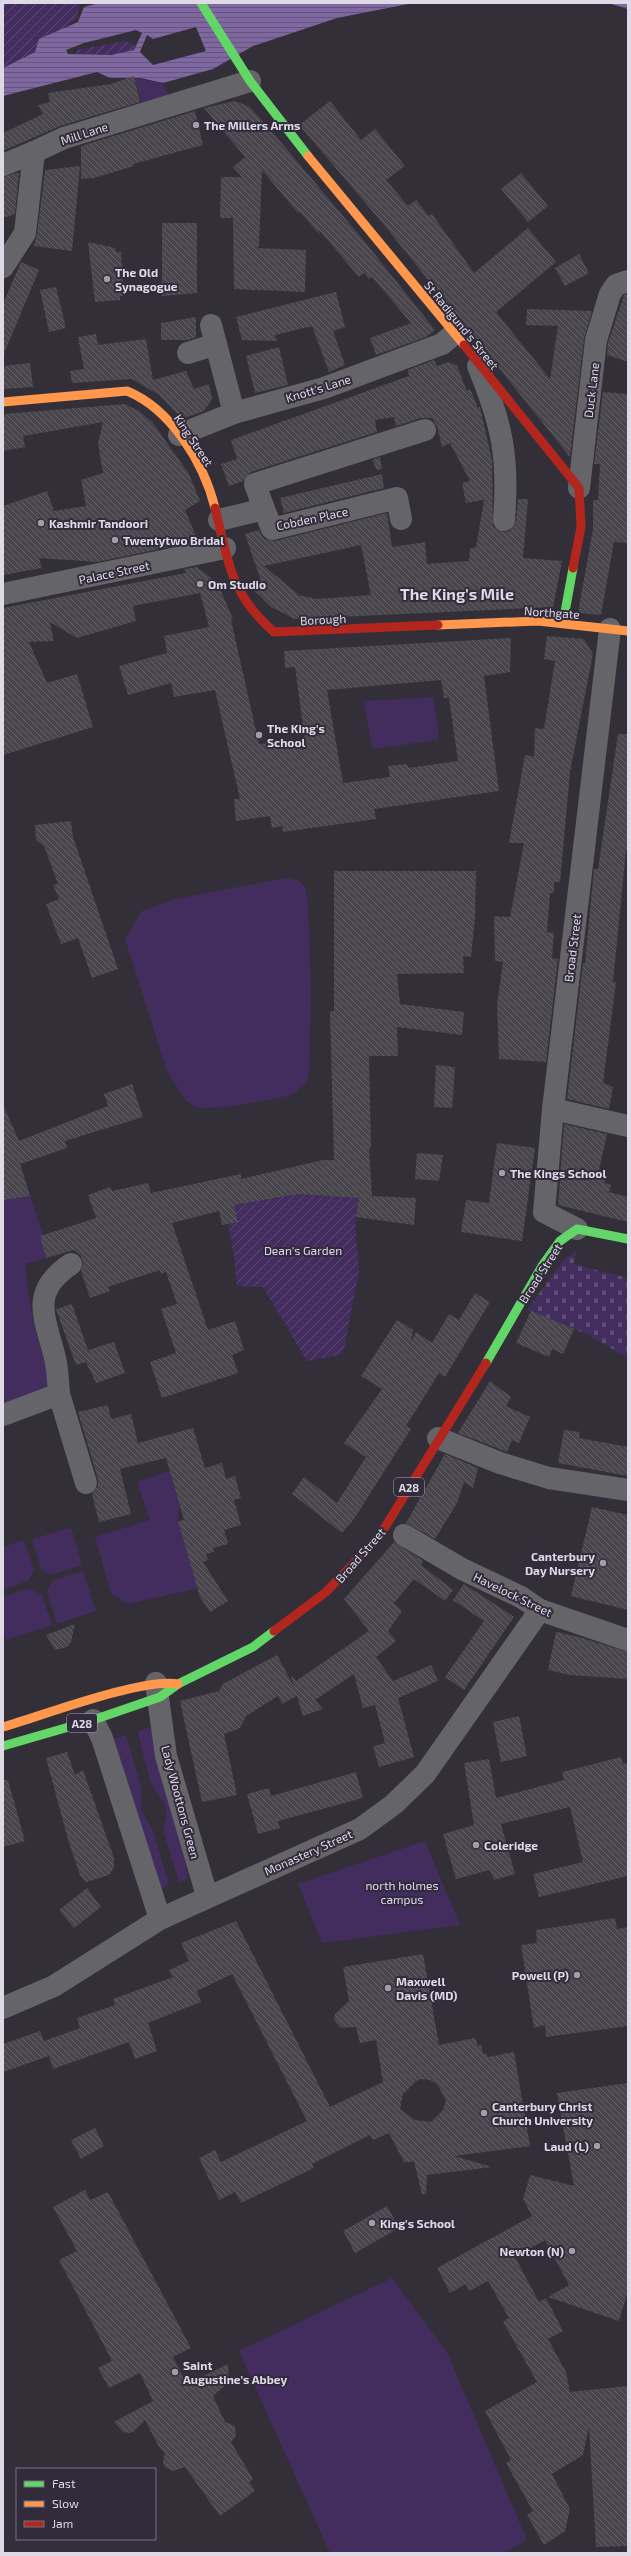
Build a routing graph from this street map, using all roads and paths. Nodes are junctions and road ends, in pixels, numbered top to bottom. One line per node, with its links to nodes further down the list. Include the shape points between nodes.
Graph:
1 (201, 3): 2 (main road, St Radigund's Street)
2 (246, 75): 3 (street, Mill Lane, via 64,138); 6 (main road, St Radigund's Street, via 280,122 375,234)
3 (18, 159): 4 (street, Mill Lane, via 25,233)
4 (3, 267)
5 (628, 281): 13 (street, Duck Lane, via 616,285 610,294 596,340)
6 (454, 334): 8 (main road, St Radigund's Street); 10 (street, Knott's Lane, via 442,344 324,388)
7 (188, 352): 10 (street, via 213,334)
8 (476, 362): 13 (main road, St Radigund's Street); 17 (street, via 496,409 505,454)
9 (3, 402): 12 (main road, King Street, via 127,391 154,407)
10 (234, 413): 12 (street, Knott's Lane)
11 (425, 430): 14 (street, via 255,484)
12 (178, 435): 16 (main road, King Street, via 207,482)
13 (579, 488): 21 (main road, via 581,526)
14 (264, 509): 15 (street, Cobden Place, via 272,529 397,498); 16 (street, Cobden Place)
15 (401, 519)
16 (219, 520): 18 (main road, King Street)
17 (504, 520)
18 (225, 548): 19 (street, Palace Street); 20 (main road, Borough, via 231,577 246,604 259,621 274,632)
19 (3, 594)
20 (474, 623): 21 (main road, Northgate)
21 (563, 623): 22 (main road, Northgate)
22 (619, 630): 23 (street, Broad Street)
23 (553, 1109): 24 (street); 25 (street, Broad Street, via 544,1212)
24 (628, 1126)
25 (576, 1229): 26 (main road); 30 (main road, Broad Street / A28, via 560,1241 542,1266 496,1347)
26 (628, 1239)
27 (71, 1264): 28 (street, via 55,1275 44,1294 43,1318 56,1360)
28 (60, 1394): 29 (street); 31 (street)
29 (3, 1415)
30 (438, 1438): 32 (street, via 500,1463 549,1478); 36 (main road, Broad Street / A28, via 379,1537 326,1592 253,1647)
31 (86, 1483)
32 (628, 1490)
33 (404, 1535): 34 (street, Havelock Street, via 462,1569 521,1597)
34 (540, 1610): 35 (street, Havelock Street); 41 (street, Monastery Street, via 425,1774 394,1804 360,1829)
35 (628, 1640)
36 (178, 1684): 37 (main road, Broad Street / A28); 37 (main road, Broad Street / A28)
37 (158, 1690): 38 (main road, Broad Street / A28); 39 (main road, Broad Street / A28); 41 (street, Lady Woottons Green, via 166,1756)
38 (93, 1720): 40 (main road, Broad Street / A28); 42 (street, via 102,1738)
39 (3, 1727)
40 (3, 1746)
41 (207, 1896): 42 (street, Monastery Street)
42 (160, 1919): 43 (street, Monastery Street, via 54,1986)
43 (3, 2008)

